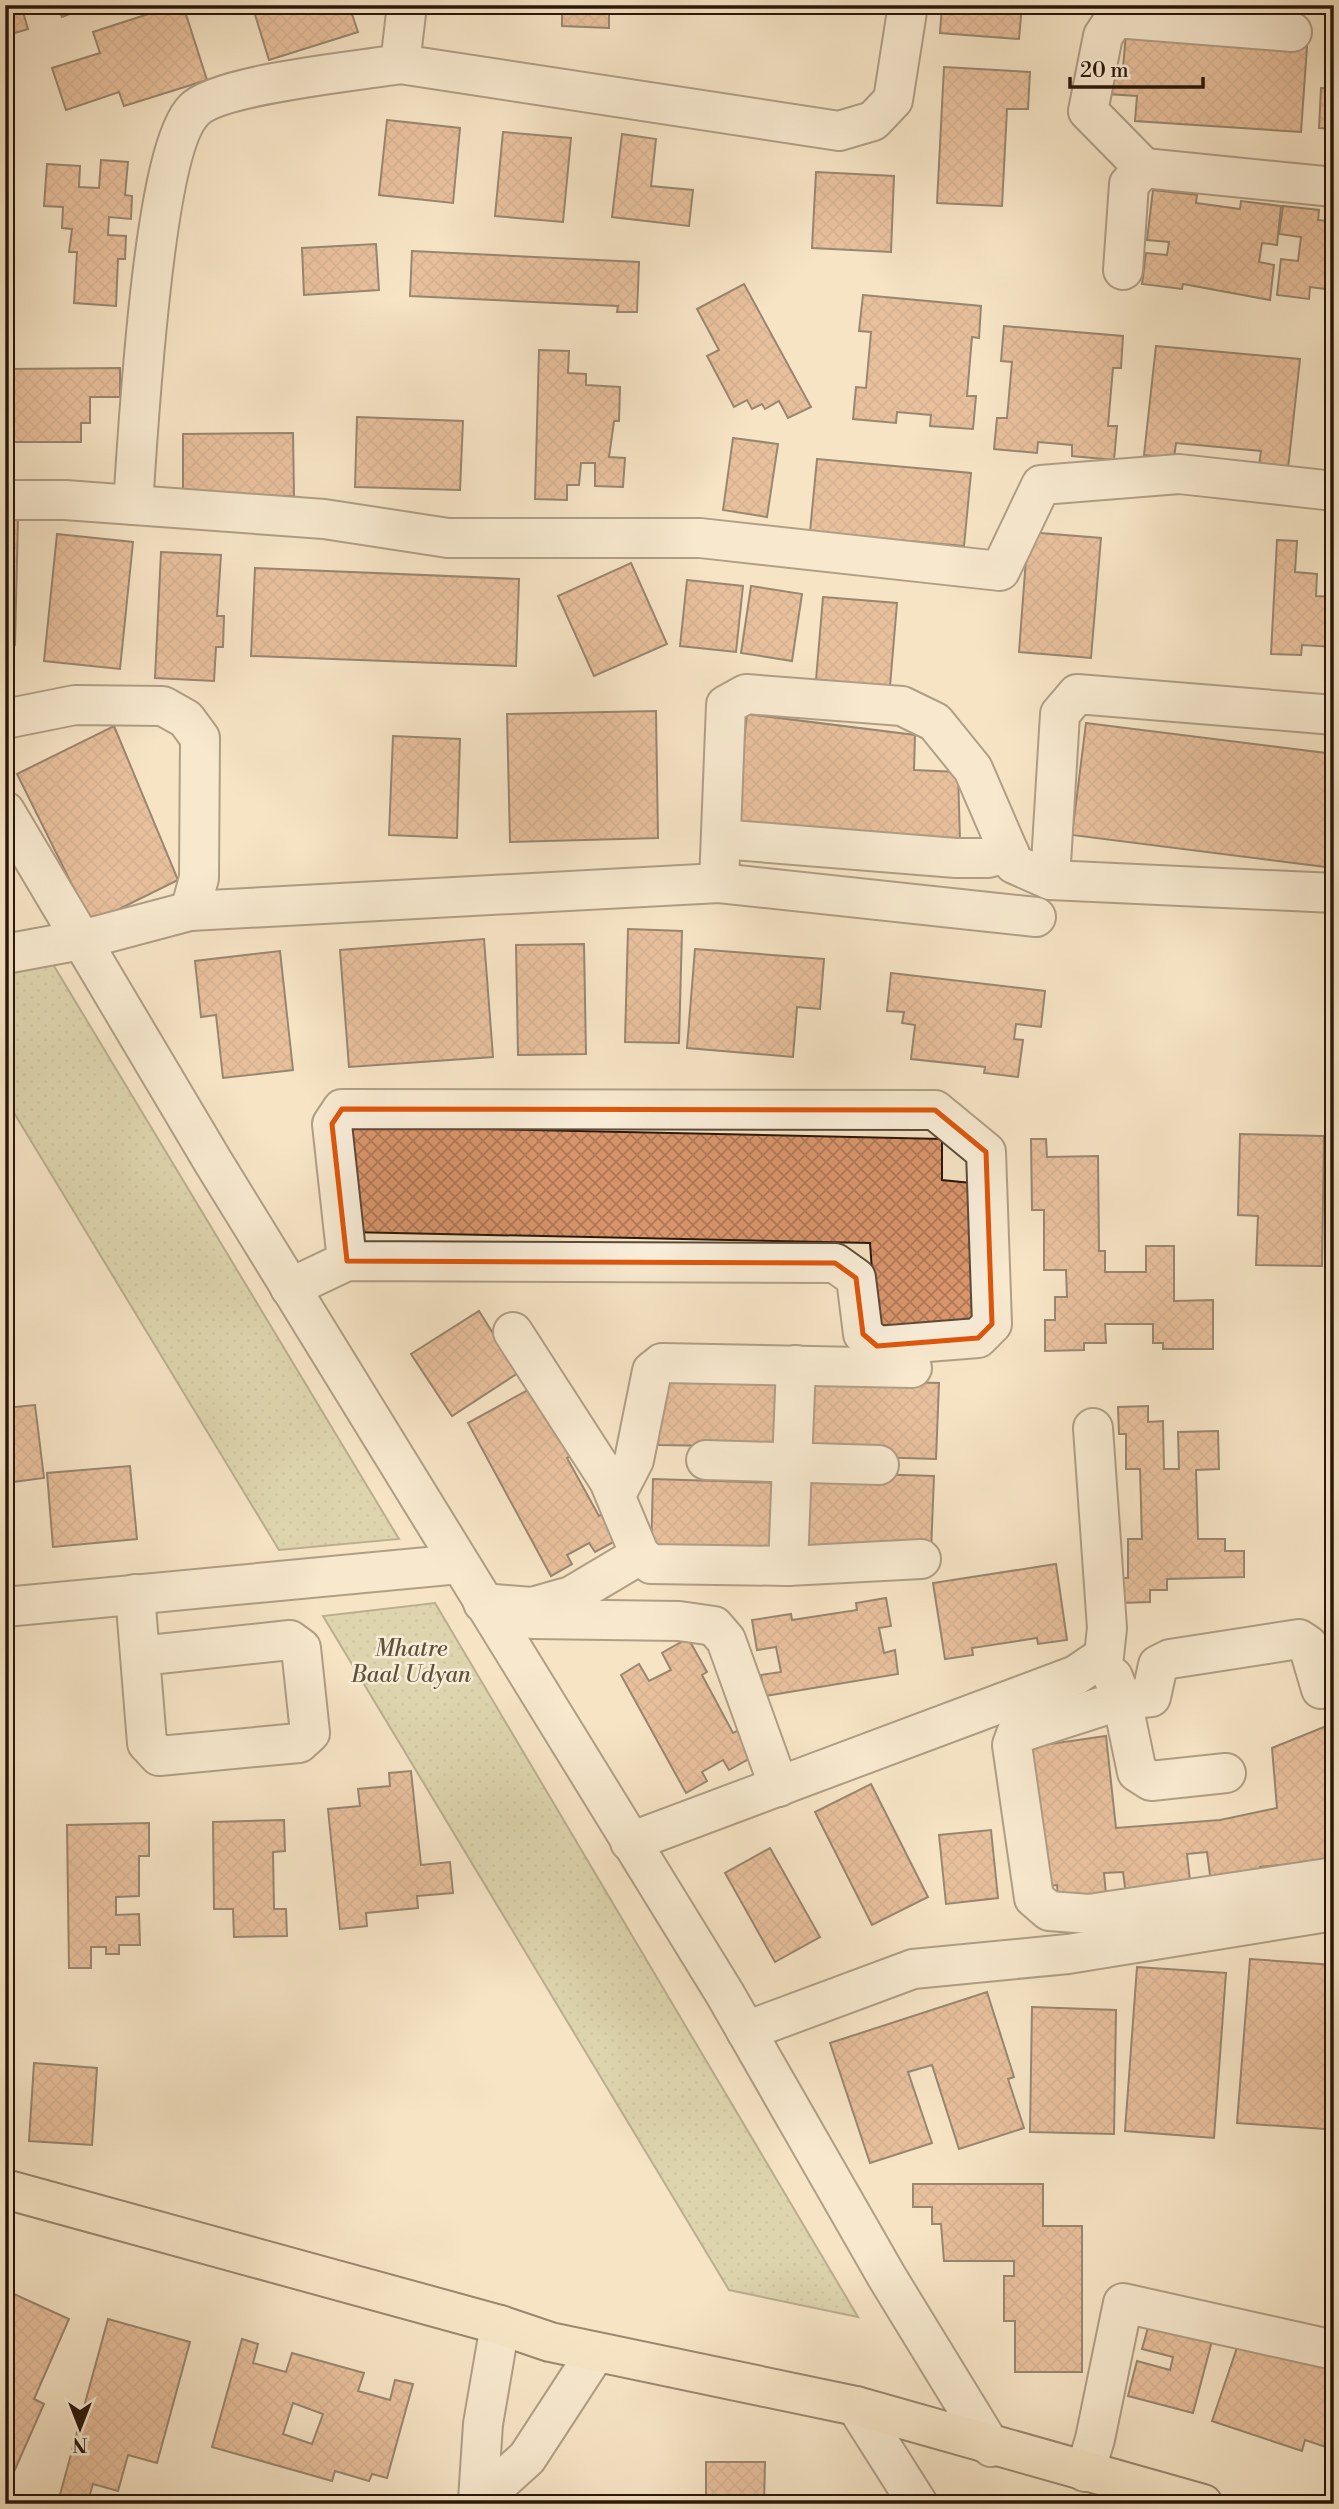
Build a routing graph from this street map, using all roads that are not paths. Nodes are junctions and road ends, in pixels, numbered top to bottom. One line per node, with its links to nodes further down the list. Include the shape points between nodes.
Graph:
1 (407, 5): 4 (street)
2 (908, 5): 4 (street, via 893,100 873,121 839,131)
3 (1292, 32): 5 (street, via 1115,18 1103,36 1088,111)
4 (400, 64): 10 (street, via 230,92 194,109 178,141 163,200 142,373)
5 (1144, 168): 6 (street); 7 (street, via 1129,184)
6 (1334, 187)
7 (1123, 270)
8 (1334, 491): 10 (street, via 1179,474 1041,485 1000,571 700,538 448,538 324,519)
9 (5, 500): 10 (street)
10 (133, 505)
11 (1334, 715): 16 (street, via 1077,694 1060,714)
12 (5, 719): 19 (street, via 75,705 163,706 186,719 200,738 199,878)
13 (5, 811): 21 (street)
14 (721, 839): 15 (street, via 956,859); 15 (street, via 726,705 746,694 902,706 935,722 973,769); 17 (street)
15 (1009, 852): 16 (street, via 1014,864)
16 (1050, 880): 18 (street)
17 (719, 884): 19 (street); 20 (street)
18 (1334, 893)
19 (190, 911): 21 (street)
20 (1036, 917)
21 (81, 940): 22 (street); 24 (street)
22 (5, 954)
23 (347, 1261): 23 (street, via 332,1124 342,1109 935,1110 986,1152 992,1324 978,1338 877,1346 863,1334 856,1278 835,1263); 24 (street)
24 (290, 1287): 35 (street)
25 (513, 1332): 32 (street)
26 (796, 1365): 27 (street); 30 (street); 32 (street, via 662,1363 652,1371 634,1460)
27 (926, 1368)
28 (1093, 1428): 41 (street, via 1107,1628)
29 (706, 1460): 30 (street)
30 (792, 1463): 31 (street); 36 (street)
31 (879, 1465)
32 (616, 1495): 33 (street)
33 (640, 1555): 36 (street, via 651,1564); 39 (street, via 571,1596 533,1607)
34 (921, 1559): 36 (street)
35 (459, 1563): 37 (street); 39 (street)
36 (788, 1566)
37 (135, 1594): 38 (street); 40 (street)
38 (5, 1607)
39 (488, 1610): 45 (street, via 714,1626 726,1640); 46 (street)
40 (140, 1656): 40 (street, via 147,1743 159,1756 299,1743 310,1733 301,1648 290,1640)
41 (1104, 1656): 43 (street); 45 (street, via 1076,1675)
42 (1321, 1689): 43 (street, via 1308,1645 1299,1639 1170,1659 1158,1665 1151,1697)
43 (1122, 1700): 44 (street, via 1137,1772 1151,1781); 47 (street, via 1016,1734 1012,1745 1017,1800 1034,1898 1041,1905 1049,1911 1089,1914)
44 (1226, 1773)
45 (779, 1787): 46 (street)
46 (630, 1842): 49 (street)
47 (1334, 1877)
48 (1334, 1911): 49 (street, via 1068,1954 913,1969)
49 (746, 2031): 55 (street)
50 (5, 2189): 51 (main road)
51 (500, 2325): 53 (main road); 57 (street, via 483,2424)
52 (1334, 2350): 56 (street, via 1124,2303)
53 (596, 2353): 54 (main road); 57 (street, via 527,2458)
54 (856, 2406): 55 (main road); 58 (street)
55 (991, 2447): 56 (main road)
56 (1085, 2472): 59 (main road)
57 (477, 2502)
58 (918, 2504)
59 (1203, 2504)

